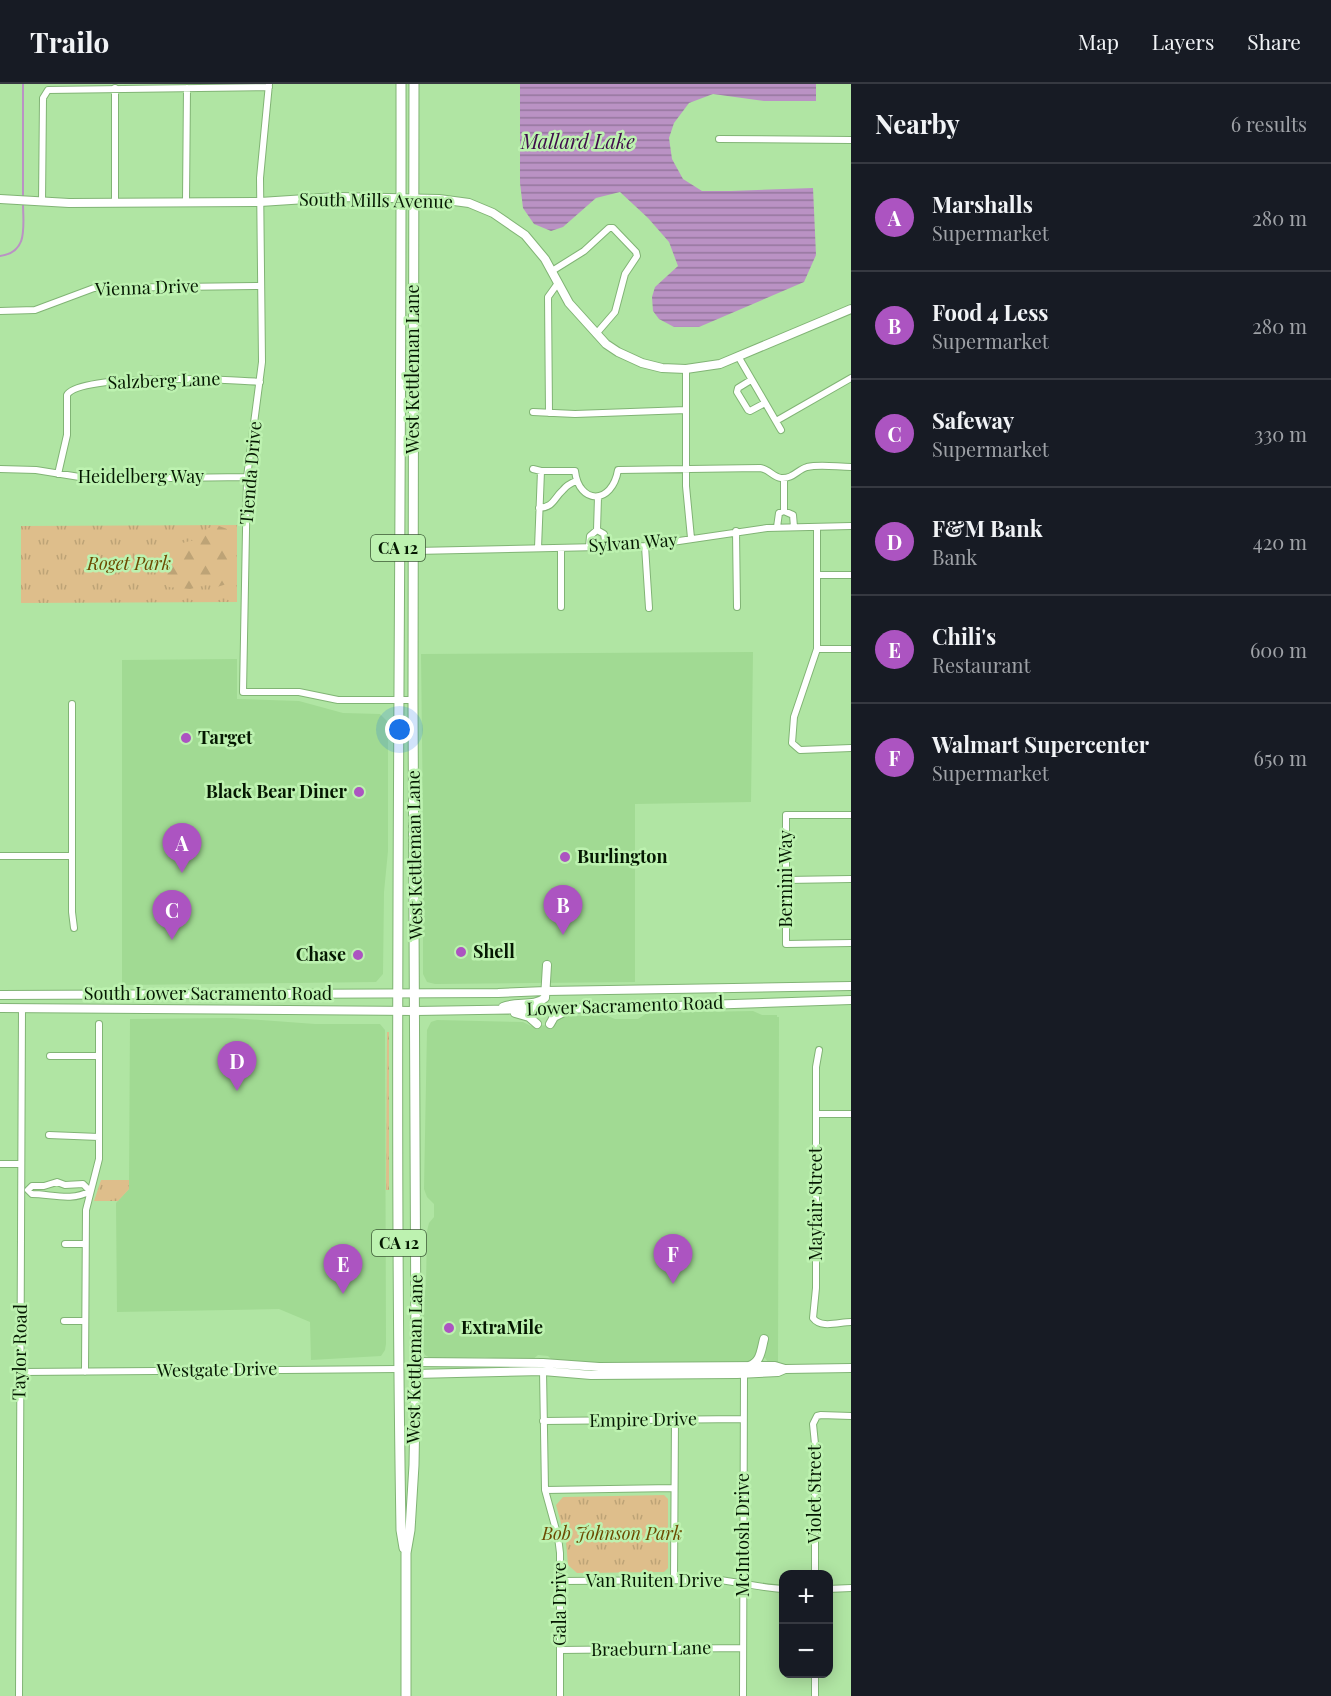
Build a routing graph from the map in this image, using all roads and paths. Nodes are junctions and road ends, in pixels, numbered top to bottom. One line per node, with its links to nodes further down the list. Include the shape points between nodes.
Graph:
1 (401, 84): 8 (main road, West Kettleman Lane / CA 12)
2 (414, 84): 10 (main road, West Kettleman Lane / CA 12)
3 (269, 86): 5 (street); 14 (street, Tienda Drive)
4 (116, 88): 5 (street); 12 (street, via 46,91); 13 (street)
5 (187, 88): 11 (street)
6 (720, 139): 7 (street)
7 (851, 140)
8 (401, 198): 10 (main road, South Mills Avenue); 14 (main road, South Mills Avenue); 64 (main road, West Kettleman Lane / CA 12)
9 (0, 199): 12 (main road, South Mills Avenue)
10 (413, 199): 15 (main road, South Mills Avenue, via 460,201 493,213 525,235); 56 (main road, West Kettleman Lane / CA 12)
11 (186, 201): 13 (main road, South Mills Avenue); 14 (main road, South Mills Avenue)
12 (42, 202): 13 (main road, South Mills Avenue)
13 (115, 202)
14 (260, 202): 17 (street, Tienda Drive)
15 (552, 271): 16 (main road, South Mills Avenue); 20 (street, via 584,251 609,228 636,252 625,274 615,312)
16 (558, 283): 20 (main road, South Mills Avenue, via 569,303); 29 (street, via 548,297)
17 (261, 286): 19 (street, Vienna Drive, via 94,288 35,310); 25 (street, Tienda Drive)
18 (851, 309): 21 (main road, South Mills Avenue)
19 (0, 311)
20 (596, 334): 22 (main road, South Mills Avenue, via 618,352 642,363)
21 (738, 356): 22 (main road, South Mills Avenue, via 720,364); 24 (street)
22 (686, 369): 27 (street)
23 (851, 378): 30 (street)
24 (751, 380): 26 (street); 26 (street, via 737,392 750,411)
25 (260, 382): 37 (street, Salzberg Lane, via 119,380 69,390 67,435); 38 (street, Tienda Drive)
26 (765, 403): 30 (street)
27 (686, 410): 29 (street); 35 (street)
28 (534, 412): 29 (street)
29 (549, 412)
30 (776, 421): 31 (street)
31 (781, 430)
32 (851, 467): 39 (street, via 809,467)
33 (0, 469): 37 (street, Heidelberg Way)
34 (533, 469): 36 (street)
35 (686, 470): 39 (street, via 766,468); 41 (street, via 618,470 613,488); 50 (street)
36 (541, 471): 40 (street, via 575,471); 42 (street)
37 (58, 474): 38 (street, Heidelberg Way, via 92,479)
38 (247, 477): 64 (street, Tienda Drive, via 243,692 299,692 338,700)
39 (784, 478): 43 (street)
40 (576, 481): 41 (street, via 585,492); 42 (street, via 561,491 553,504)
41 (598, 497): 48 (street)
42 (539, 508): 54 (street)
43 (784, 511): 46 (street, via 779,513); 47 (street, via 793,515)
44 (818, 526): 45 (street, Sylvan Way); 47 (street, Sylvan Way); 57 (street)
45 (851, 526)
46 (777, 527): 47 (street, Sylvan Way); 49 (street, Sylvan Way)
47 (794, 527)
48 (597, 530): 52 (street, via 590,536); 53 (street, via 604,534)
49 (736, 531): 50 (street, Sylvan Way); 61 (street)
50 (691, 538): 51 (street, Sylvan Way)
51 (645, 546): 53 (street, Sylvan Way); 60 (street)
52 (589, 547): 53 (street, Sylvan Way); 55 (street, Sylvan Way)
53 (606, 547)
54 (538, 548): 55 (street, Sylvan Way); 56 (street, Sylvan Way)
55 (561, 548): 59 (street)
56 (414, 551): 65 (main road, West Kettleman Lane / CA 12)
57 (817, 575): 58 (street); 62 (street)
58 (851, 575)
59 (561, 607)
60 (649, 608)
61 (737, 608)
62 (817, 649): 63 (street); 67 (street, via 794,717 792,743 800,750)
63 (851, 649)
64 (398, 700): 65 (street, Tienda Drive); 80 (main road, West Kettleman Lane / CA 12)
65 (413, 700): 81 (main road, West Kettleman Lane / CA 12)
66 (72, 704): 70 (street)
67 (851, 748)
68 (851, 814): 72 (street, Bernini Way, via 786,815)
69 (0, 856): 70 (street)
70 (72, 856): 73 (street)
71 (851, 879): 72 (street)
72 (786, 880): 74 (street, Bernini Way, via 786,944)
73 (74, 928)
74 (851, 943)
75 (547, 965): 77 (main road)
76 (851, 986): 77 (main road, Lower Sacramento Road)
77 (546, 991): 81 (main road, Lower Sacramento Road); 87 (main road, via 540,1002)
78 (0, 994): 79 (main road, South Lower Sacramento Road)
79 (55, 994): 80 (main road, South Lower Sacramento Road); 85 (main road, via 46,1000 26,1000)
80 (399, 994): 81 (main road, South Lower Sacramento Road); 88 (main road, West Kettleman Lane / CA 12)
81 (416, 994): 89 (main road, West Kettleman Lane / CA 12)
82 (851, 1000): 83 (main road, Lower Sacramento Road)
83 (625, 1007): 86 (main road, Lower Sacramento Road); 90 (main road)
84 (0, 1008): 85 (main road, South Lower Sacramento Road)
85 (22, 1008): 88 (main road, South Lower Sacramento Road); 102 (street, Taylor Road)
86 (579, 1009): 87 (main road, Lower Sacramento Road); 93 (main road, via 560,1014)
87 (497, 1010): 89 (main road, Lower Sacramento Road); 92 (main road, via 519,1013)
88 (398, 1011): 89 (main road, Lower Sacramento Road); 115 (main road, West Kettleman Lane / CA 12)
89 (416, 1011): 116 (main road, West Kettleman Lane / CA 12)
90 (625, 1017)
91 (99, 1024): 96 (street)
92 (537, 1024)
93 (550, 1024)
94 (819, 1050): 97 (street, Mayfair Street)
95 (50, 1056): 96 (street)
96 (99, 1056): 100 (street)
97 (816, 1114): 98 (street); 111 (street, Mayfair Street, via 813,1318 821,1324)
98 (851, 1114)
99 (49, 1135): 100 (street)
100 (99, 1137): 105 (street, via 98,1164)
101 (0, 1164): 102 (street)
102 (21, 1164): 104 (street, Taylor Road)
103 (65, 1185): 104 (street, via 57,1182); 105 (street, via 83,1184); 106 (street)
104 (25, 1190): 106 (street, via 55,1198); 119 (street, Taylor Road)
105 (90, 1191): 106 (street, via 82,1196); 108 (street)
106 (65, 1196)
107 (65, 1244): 108 (street)
108 (85, 1244): 110 (street)
109 (64, 1321): 110 (street)
110 (85, 1321): 120 (street)
111 (851, 1322)
112 (775, 1366): 117 (main road); 118 (main road); 118 (main road, via 765,1362 764,1339 758,1361)
113 (543, 1367): 116 (main road, Westgate Drive); 118 (main road, Westgate Drive, via 591,1375); 124 (street, Gala Drive)
114 (851, 1368): 117 (main road)
115 (399, 1369): 116 (main road, Westgate Drive); 120 (street, Westgate Drive); 127 (main road, West Kettleman Lane / CA 12, via 401,1530)
116 (414, 1369): 127 (main road, West Kettleman Lane / CA 12, via 414,1465)
117 (785, 1369): 118 (main road)
118 (744, 1370): 123 (street, McIntosh Drive)
119 (21, 1372): 120 (street, Westgate Drive); 138 (street, Taylor Road)
120 (85, 1372)
121 (851, 1416): 128 (street, Violet Street, via 825,1414 817,1416 813,1424)
122 (675, 1419): 123 (street, Empire Drive); 124 (street, Empire Drive); 125 (street)
123 (743, 1419): 131 (street, McIntosh Drive)
124 (543, 1421): 126 (street, Gala Drive)
125 (674, 1488): 126 (street); 129 (street)
126 (544, 1490): 130 (street, Gala Drive, via 558,1537)
127 (406, 1553): 139 (main road, West Kettleman Lane / CA 12)
128 (815, 1570)
129 (674, 1579): 130 (street, Van Ruiten Drive); 131 (street, Van Ruiten Drive)
130 (560, 1581): 136 (street, Gala Drive)
131 (743, 1584): 133 (street, Van Ruiten Drive); 135 (street, McIntosh Drive)
132 (851, 1588): 134 (street)
133 (779, 1589)
134 (833, 1589)
135 (743, 1648): 136 (street, Braeburn Lane); 141 (street, McIntosh Drive)
136 (560, 1650): 140 (street, Gala Drive)
137 (815, 1678): 142 (street)
138 (19, 1696)
139 (406, 1696)
140 (560, 1696)
141 (743, 1696)
142 (815, 1696)

